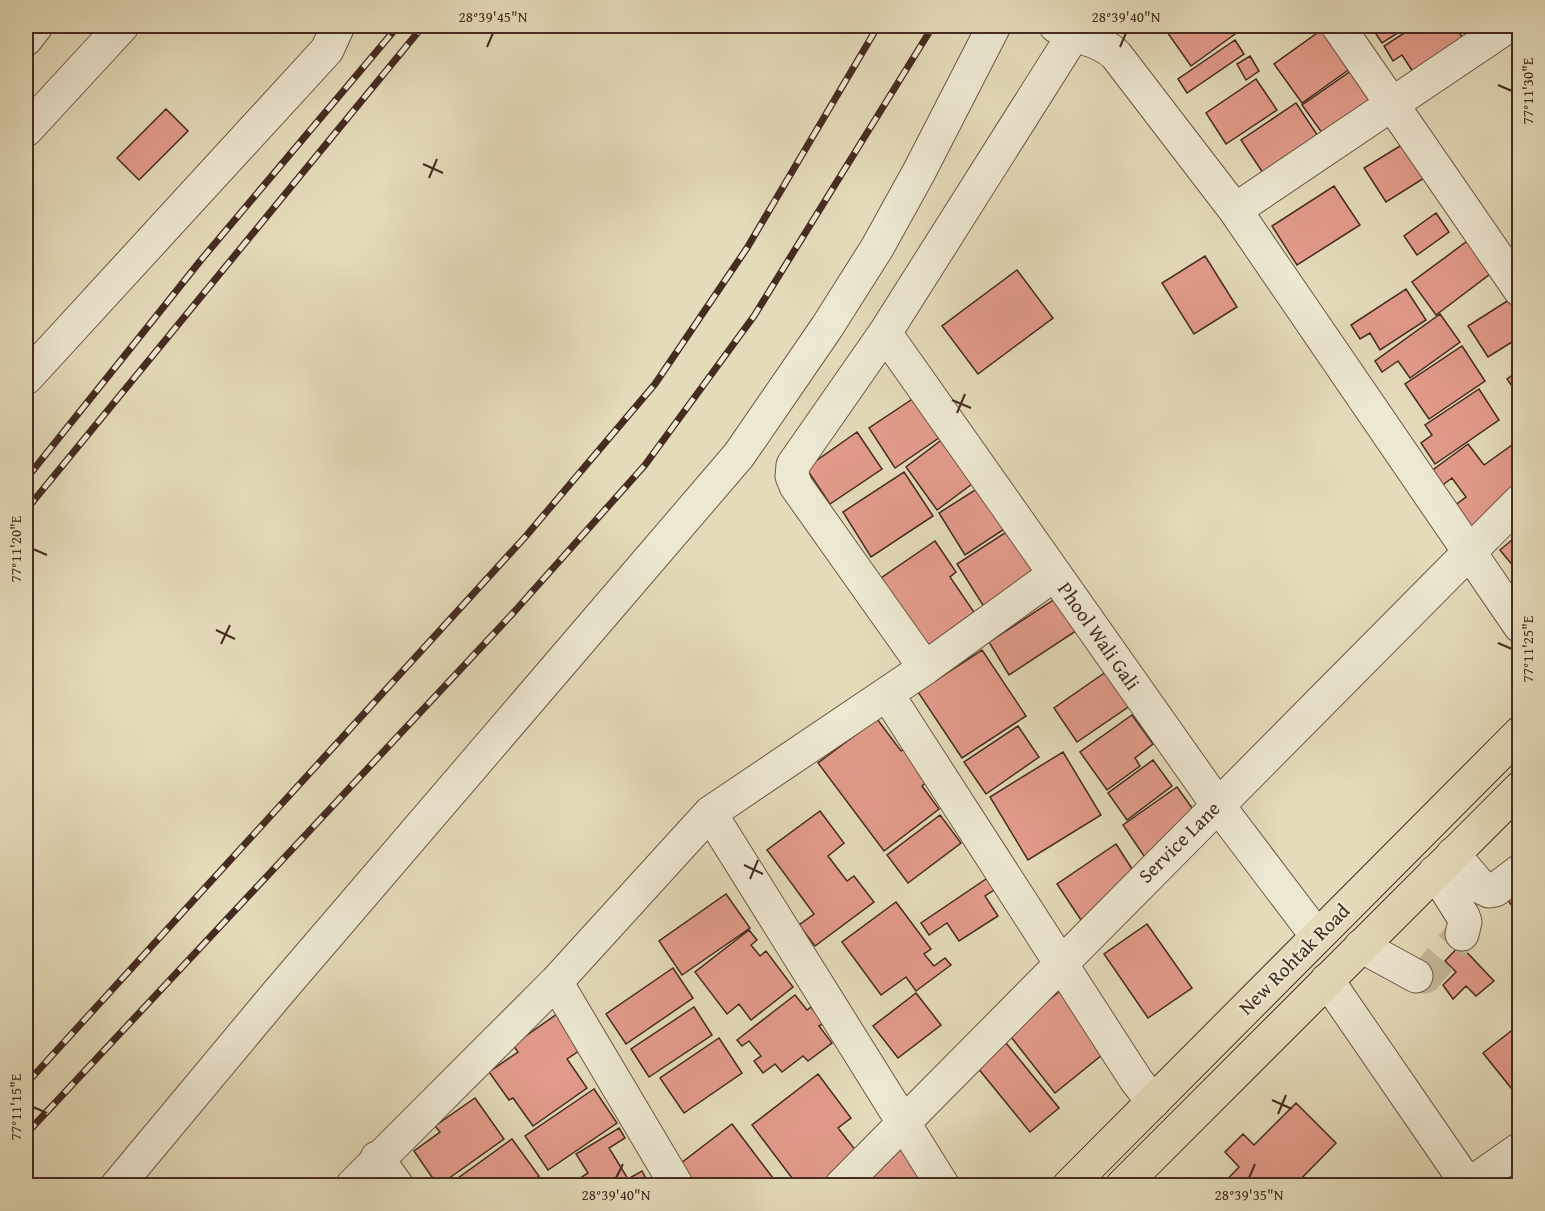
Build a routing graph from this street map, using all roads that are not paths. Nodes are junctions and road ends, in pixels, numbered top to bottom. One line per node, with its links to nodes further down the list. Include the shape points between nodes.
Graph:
1 (36, 26): 8 (street)
2 (122, 26): 10 (street)
3 (338, 26): 14 (street, via 327,50)
4 (994, 26): 38 (street, via 877,248 739,455)
5 (1338, 26): 9 (street)
6 (1508, 26): 9 (street)
7 (1069, 29): 11 (street, via 1106,45 1116,55); 13 (street)
8 (26, 39)
9 (1392, 104): 11 (street); 12 (street)
10 (26, 130)
11 (1235, 210): 16 (street)
12 (1520, 290)
13 (885, 333): 17 (street, Phool Wali Gali); 19 (street, via 802,450 793,465 792,476)
14 (26, 378)
15 (1520, 501): 16 (street, Service Lane)
16 (1469, 552): 18 (street); 23 (street, Service Lane)
17 (1055, 574): 19 (street); 23 (street, Phool Wali Gali)
18 (1520, 626)
19 (925, 668): 20 (street)
20 (887, 694): 24 (street); 30 (street)
21 (1520, 733): 28 (main road, New Rohtak Road)
22 (1520, 788): 25 (main road, New Rohtak Road)
23 (1217, 804): 28 (street, Phool Wali Gali); 30 (street, Service Lane)
24 (710, 813): 33 (street); 35 (street)
25 (1444, 863): 26 (street, via 1489,891); 27 (street, via 1465,922); 29 (main road, New Rohtak Road)
26 (1520, 871)
27 (1462, 934)
28 (1317, 936): 34 (main road, New Rohtak Road)
29 (1361, 946): 31 (street); 32 (main road, New Rohtak Road)
30 (1061, 961): 34 (street); 35 (street, Service Lane)
31 (1416, 976)
32 (1327, 980): 45 (main road, New Rohtak Road); 46 (street)
33 (556, 982): 37 (street); 41 (street)
34 (1154, 1102): 44 (main road, New Rohtak Road)
35 (904, 1123): 42 (street, Service Lane); 43 (street)
36 (1520, 1149): 46 (street)
37 (377, 1158): 39 (street); 40 (street)
38 (117, 1185)
39 (352, 1185)
40 (397, 1185)
41 (677, 1185)
42 (841, 1185)
43 (943, 1185)
44 (1069, 1185)
45 (1122, 1185)
46 (1468, 1185)

